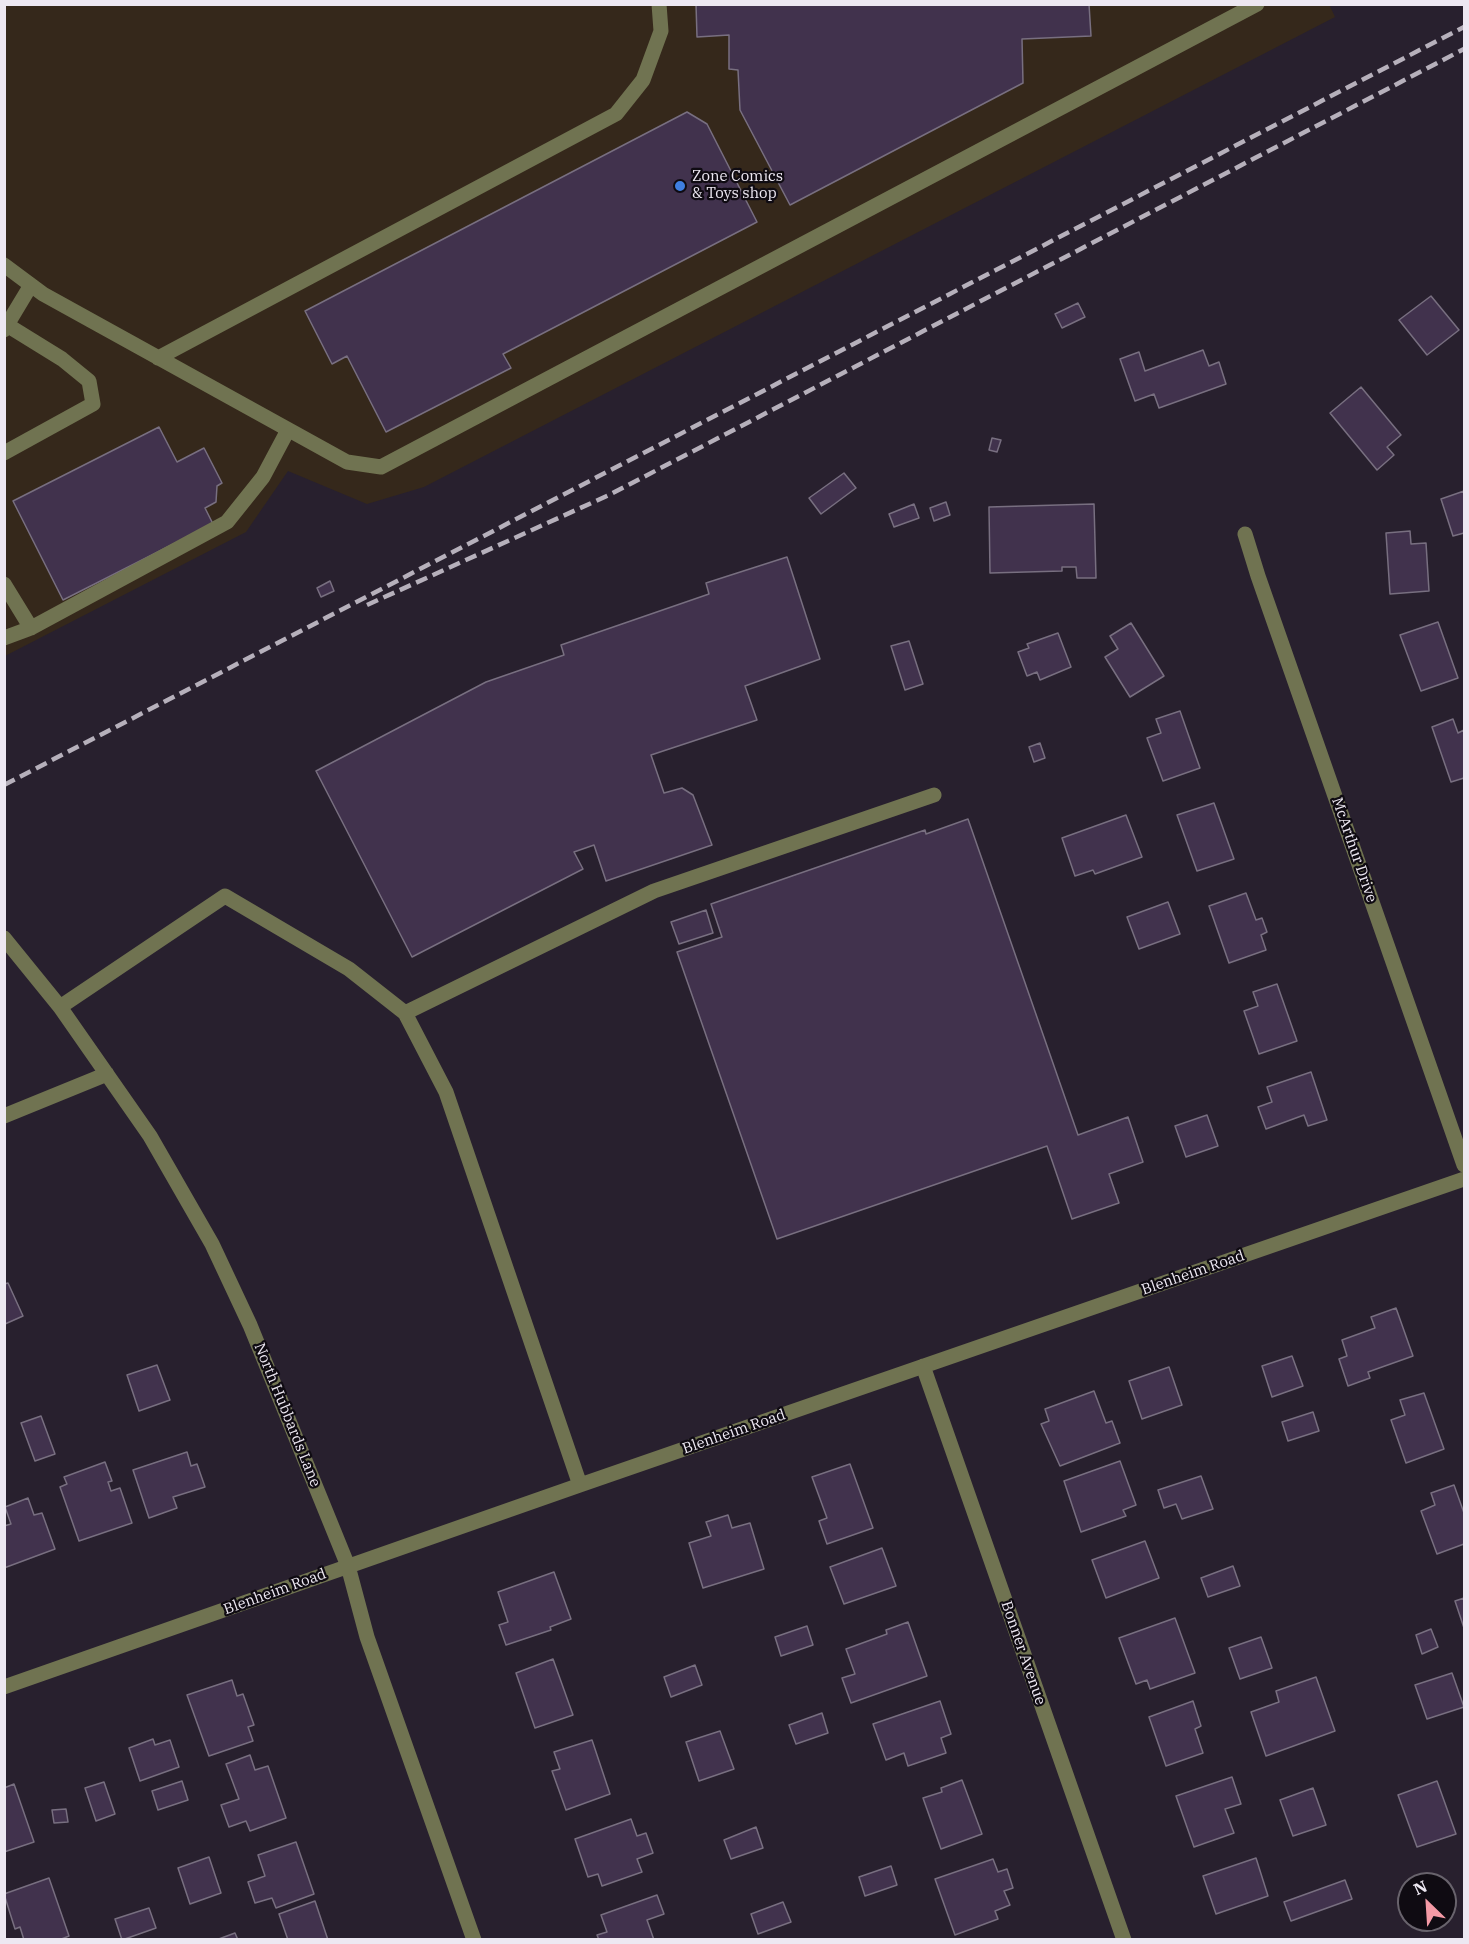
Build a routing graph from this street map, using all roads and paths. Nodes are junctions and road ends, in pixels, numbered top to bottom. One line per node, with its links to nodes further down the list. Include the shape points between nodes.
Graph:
1 (659, 4): 6 (street, via 661,31 643,80 616,114)
2 (1257, 4): 7 (street, via 381,467 347,462)
3 (4, 265): 4 (street)
4 (31, 285): 5 (street); 6 (street)
5 (6, 328): 8 (street, via 62,358 89,381 93,404)
6 (158, 358): 7 (street)
7 (288, 430): 11 (street, via 263,477 227,522)
8 (4, 453)
9 (1245, 534): 19 (street, McArthur Drive)
10 (4, 584): 11 (street)
11 (31, 628): 12 (street)
12 (4, 638)
13 (934, 795): 16 (street, via 654,891)
14 (4, 938): 15 (street, North Hubbards Lane)
15 (60, 1007): 16 (street, via 225,896 349,969); 17 (street, North Hubbards Lane)
16 (405, 1013): 22 (street, via 446,1092)
17 (107, 1074): 18 (street); 23 (street, North Hubbards Lane, via 150,1136 212,1244 276,1385)
18 (4, 1116)
19 (1464, 1165)
20 (1464, 1179): 21 (street, Blenheim Road)
21 (923, 1366): 22 (street, Blenheim Road); 26 (street, Bonner Avenue)
22 (580, 1485): 23 (street, Blenheim Road)
23 (348, 1566): 24 (street, Blenheim Road); 25 (street, North Hubbards Lane, via 367,1636)
24 (4, 1687)
25 (474, 1940)
26 (1124, 1940)

